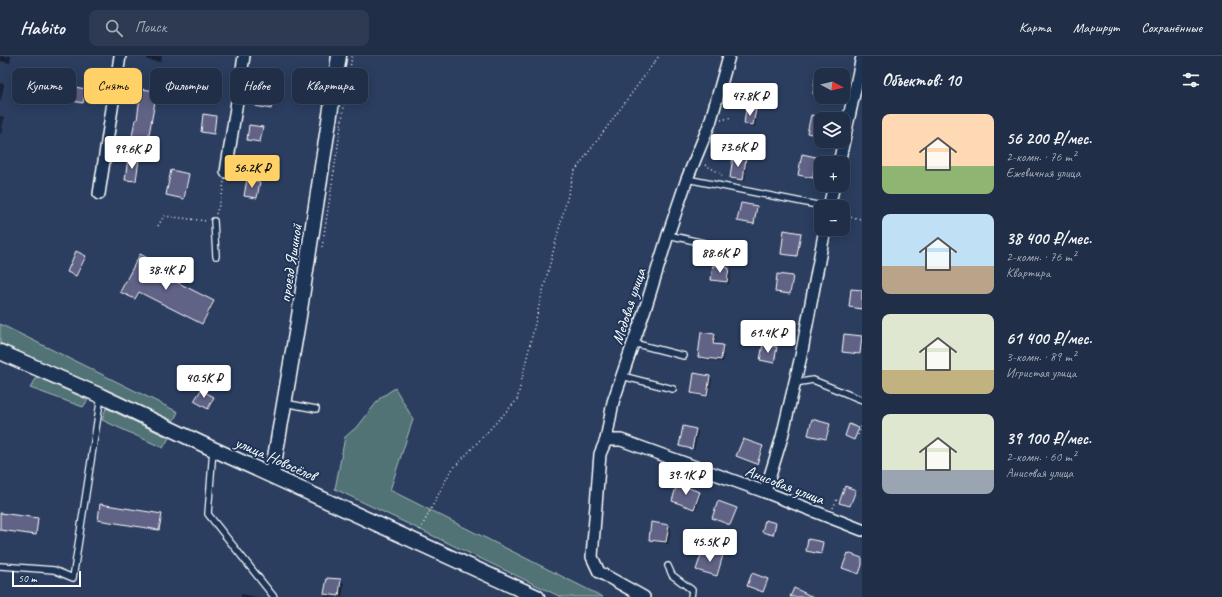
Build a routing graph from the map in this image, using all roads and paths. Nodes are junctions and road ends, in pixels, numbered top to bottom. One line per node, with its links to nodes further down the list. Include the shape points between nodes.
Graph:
1 (120, 56): 12 (street)
2 (244, 56): 9 (street)
3 (339, 56): 30 (street, проезд Яшиной)
4 (659, 56): 39 (path, via 574,172 517,400 450,472)
5 (730, 56): 8 (street, Медовая улица, via 710,123)
6 (862, 57): 7 (street)
7 (841, 156)
8 (695, 159): 10 (street, Медовая улица); 11 (path, via 722,174)
9 (226, 172): 16 (path)
10 (688, 180): 11 (lane); 18 (street, Медовая улица)
11 (720, 186): 13 (lane)
12 (100, 194)
13 (814, 204)
14 (850, 217): 15 (path)
15 (862, 219)
16 (214, 221): 17 (path, via 164,216); 21 (lane)
17 (158, 226)
18 (668, 235): 20 (lane); 22 (street, Медовая улица)
19 (824, 236): 26 (street)
20 (704, 243)
21 (216, 256)
22 (634, 343): 24 (lane); 25 (street, Медовая улица)
23 (0, 352): 28 (street, улица Новосёлов)
24 (684, 356)
25 (622, 376): 27 (lane); 34 (street, Медовая улица, via 613,402)
26 (794, 383): 29 (lane, via 813,380); 37 (street, via 782,437)
27 (673, 389)
28 (101, 396): 35 (street, улица Новосёлов); 40 (lane, via 73,578 54,570)
29 (862, 400)
30 (284, 403): 31 (lane); 36 (street, проезд Яшиной)
31 (316, 409)
32 (862, 425): 33 (path)
33 (858, 436)
34 (606, 440): 37 (street, Анисовая улица, via 621,440); 44 (street, Медовая улица, via 600,454 592,557 599,572)
35 (213, 449): 36 (street, улица Новосёлов); 42 (lane, via 208,514)
36 (272, 475): 39 (street, улица Новосёлов)
37 (765, 492): 38 (street, Анисовая улица)
38 (862, 530)
39 (414, 541): 43 (street, улица Новосёлов)
40 (0, 566)
41 (668, 566): 45 (lane, via 672,575 692,590)
42 (274, 597)
43 (537, 597)
44 (644, 597)
45 (691, 597)

